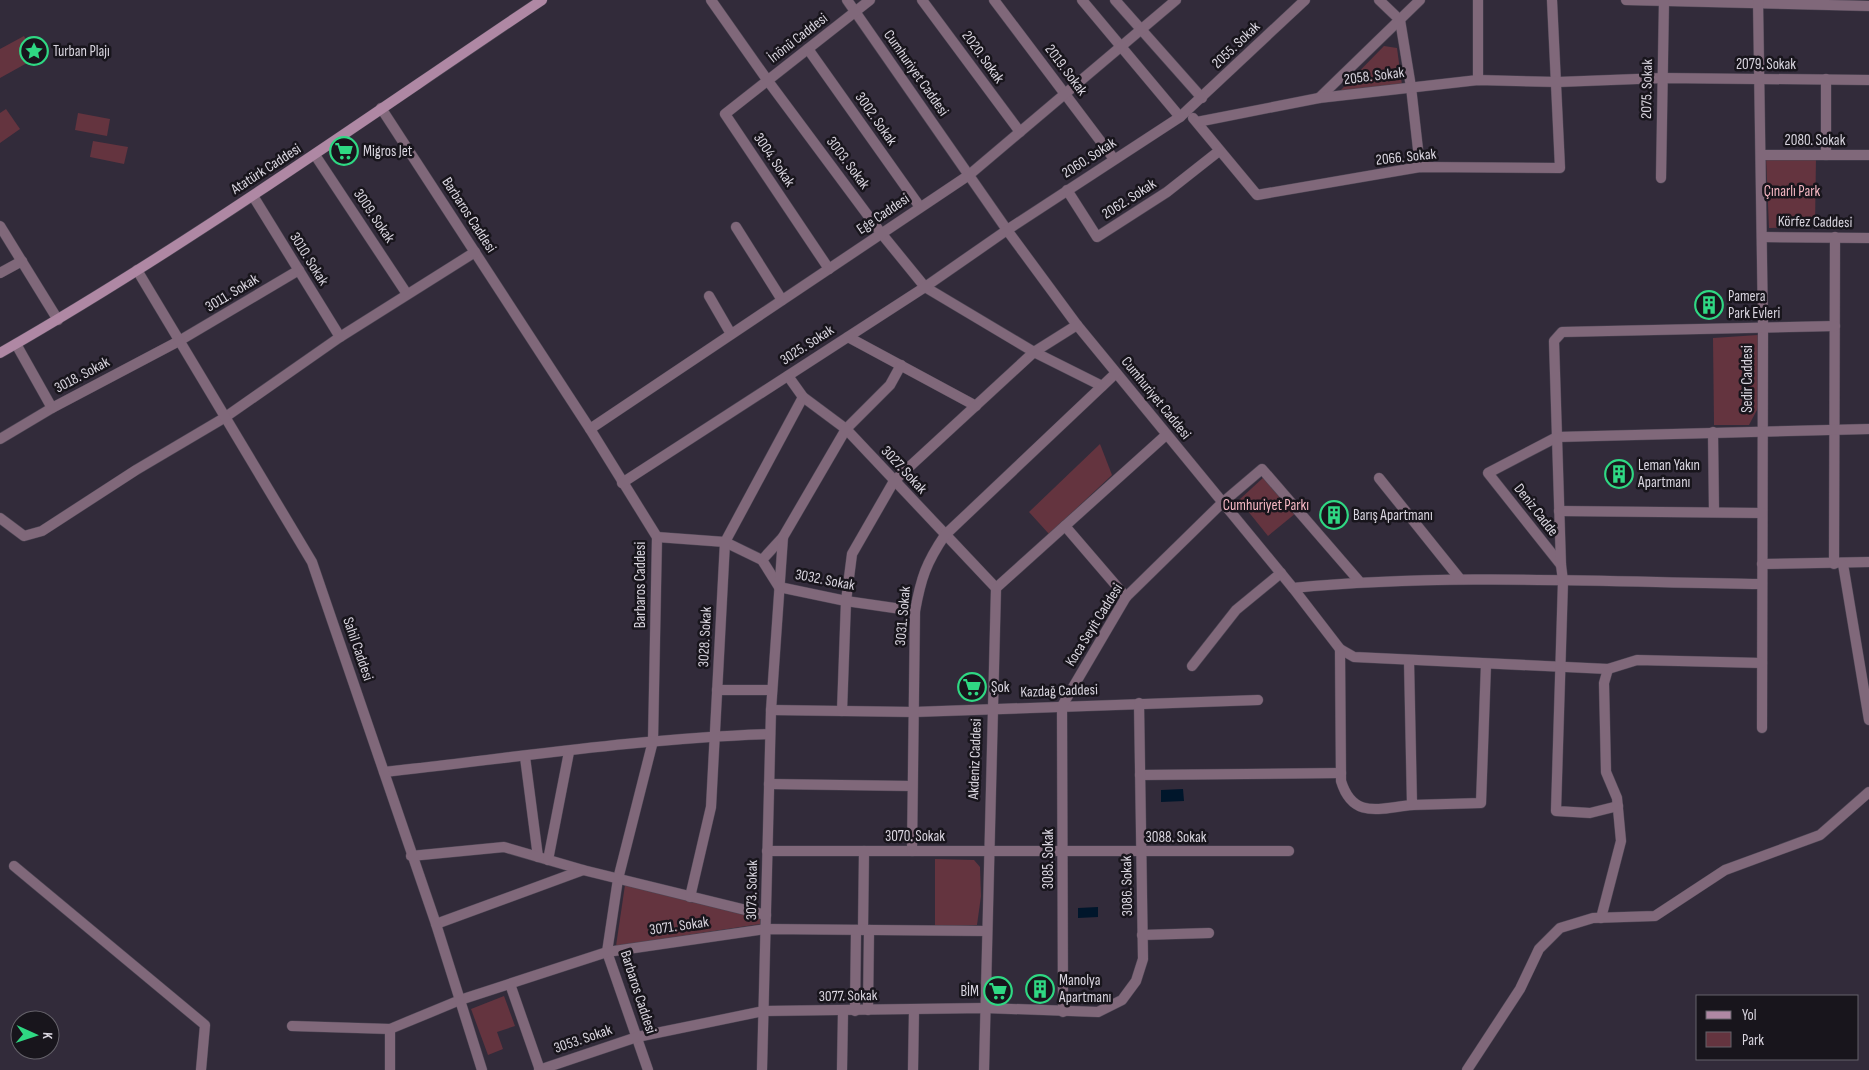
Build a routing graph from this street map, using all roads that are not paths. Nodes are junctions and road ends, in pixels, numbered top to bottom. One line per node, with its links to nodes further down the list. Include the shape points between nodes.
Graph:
1 (542, 0): 35 (main road, Atatürk Caddesi)
2 (712, 0): 29 (street, 3003. Sokak)
3 (847, 0): 19 (street, Cumhuriyet Caddesi)
4 (870, 0): 19 (street, İnönü Caddesi)
5 (922, 0): 38 (street, 2020. Sokak)
6 (994, 0): 32 (street, 2019. Sokak)
7 (1082, 0): 22 (street)
8 (1115, 0): 21 (street)
9 (1176, 0): 21 (street, Ege Caddesi)
10 (1305, 0): 33 (street, 2055. Sokak)
11 (1379, 0): 20 (street)
12 (1420, 0): 20 (street)
13 (1478, 0): 27 (street)
14 (1552, 0): 30 (street)
15 (1626, 0): 16 (street)
16 (1664, 0): 17 (street); 24 (street, 2075. Sokak)
17 (1758, 2): 18 (street); 25 (street, Sedir Caddesi)
18 (1869, 6)
19 (855, 12): 23 (street, İnönü Caddesi); 46 (street, Cumhuriyet Caddesi)
20 (1400, 20): 31 (street); 34 (street)
21 (1141, 31): 22 (street, Ege Caddesi); 33 (street)
22 (1121, 48): 32 (street, Ege Caddesi); 36 (street)
23 (808, 49): 29 (street, İnönü Caddesi); 50 (street, 3002. Sokak)
24 (1663, 78): 25 (street, 2079. Sokak); 30 (street, 2079. Sokak); 47 (street, 2075. Sokak)
25 (1760, 79): 26 (street, 2079. Sokak); 41 (street, Sedir Caddesi)
26 (1826, 79): 28 (street, 2079. Sokak); 42 (street)
27 (1478, 80): 30 (street, 2058. Sokak); 31 (street, 2058. Sokak)
28 (1869, 80)
29 (768, 81): 54 (street, 3003. Sokak); 60 (street, 3004. Sokak, via 725,114)
30 (1558, 82): 45 (street, 2066. Sokak, via 1560,168)
31 (1412, 87): 34 (street, 2058. Sokak); 45 (street)
32 (1065, 94): 38 (street, Ege Caddesi); 44 (street, 2019. Sokak)
33 (1202, 98): 36 (street, 2055. Sokak)
34 (1319, 98): 37 (street, 2058. Sokak)
35 (381, 108): 40 (main road, Atatürk Caddesi); 58 (street, Barbaros Caddesi)
36 (1184, 114): 37 (street); 44 (street, 2060. Sokak)
37 (1196, 122): 39 (street)
38 (1020, 132): 46 (street, Ege Caddesi)
39 (1219, 151): 45 (street, 2066. Sokak, via 1257,195); 48 (street, 2062. Sokak, via 1167,192 1097,237)
40 (315, 155): 49 (main road, Atatürk Caddesi); 65 (street, 3009. Sokak)
41 (1761, 155): 42 (street, 2080. Sokak); 55 (street, Sedir Caddesi)
42 (1826, 155): 43 (street, 2080. Sokak)
43 (1869, 155)
44 (1114, 159): 48 (street, 2060. Sokak)
45 (1420, 167)
46 (969, 175): 50 (street, Ege Caddesi); 53 (street, Cumhuriyet Caddesi)
47 (1661, 178)
48 (1067, 190): 53 (street, 2060. Sokak)
49 (253, 196): 61 (main road, Atatürk Caddesi); 62 (street, 3010. Sokak)
50 (920, 206): 54 (street, Ege Caddesi)
51 (0, 226): 59 (street)
52 (736, 227): 67 (street)
53 (1007, 230): 64 (street, 3025. Sokak); 69 (street, Cumhuriyet Caddesi)
54 (881, 234): 60 (street, Ege Caddesi); 64 (street, 3003. Sokak)
55 (1762, 237): 56 (street, Körfez Caddesi); 70 (street, Sedir Caddesi)
56 (1835, 237): 57 (street, Körfez Caddesi); 71 (street)
57 (1869, 238)
58 (475, 252): 65 (street); 87 (street, Barbaros Caddesi)
59 (22, 261): 63 (street); 68 (street)
60 (829, 269): 67 (street, Ege Caddesi)
61 (137, 270): 68 (main road, Atatürk Caddesi); 75 (street, Sahil Caddesi)
62 (299, 270): 74 (street, 3010. Sokak); 75 (street, 3011. Sokak)
63 (0, 273)
64 (924, 287): 73 (street, 3025. Sokak); 77 (street, 3003. Sokak)
65 (407, 294): 74 (street)
66 (709, 296): 72 (street)
67 (782, 300): 72 (street, Ege Caddesi)
68 (58, 320): 76 (main road, Atatürk Caddesi)
69 (1077, 325): 77 (street); 80 (street, Cumhuriyet Caddesi)
70 (1762, 326): 71 (street); 91 (street, Sedir Caddesi); 94 (street, via 1562,332 1554,341)
71 (1835, 326): 89 (street)
72 (731, 334): 87 (street, Ege Caddesi)
73 (848, 336): 79 (street); 81 (street, 3025. Sokak)
74 (340, 337): 86 (street)
75 (179, 341): 85 (street, 3018. Sokak); 86 (street, Sahil Caddesi)
76 (16, 344): 78 (main road, Atatürk Caddesi); 85 (street)
77 (1034, 352): 82 (street, 3003. Sokak); 84 (street)
78 (0, 353)
79 (901, 365): 84 (street); 88 (street, via 890,385)
80 (1116, 373): 82 (street, 3031. Sokak); 93 (street, Cumhuriyet Caddesi)
81 (788, 376): 83 (street, 3027. Sokak); 98 (street, 3025. Sokak)
82 (1102, 386): 105 (street, 3031. Sokak)
83 (803, 397): 88 (street, 3027. Sokak); 108 (street, 3028. Sokak)
84 (976, 406): 97 (street)
85 (52, 408): 95 (street, 3018. Sokak)
86 (224, 418): 103 (street, via 42,531 24,536); 148 (street, Sahil Caddesi, via 312,562)
87 (590, 429): 98 (street, Barbaros Caddesi)
88 (846, 429): 97 (street, 3027. Sokak); 107 (street)
89 (1835, 429): 90 (street); 91 (street); 112 (street)
90 (1869, 429)
91 (1762, 430): 92 (street); 102 (street, Sedir Caddesi)
92 (1713, 432): 94 (street); 101 (street)
93 (1166, 435): 99 (street, Cumhuriyet Caddesi); 104 (street)
94 (1557, 437): 100 (street); 113 (street, Deniz Cadde, via 1488,473)
95 (0, 439)
96 (1379, 478): 115 (street)
97 (894, 481): 105 (street, 3027. Sokak); 123 (street, via 852,554)
98 (622, 483): 106 (street, Barbaros Caddesi)
99 (1222, 503): 114 (street, Cumhuriyet Caddesi); 116 (street, Koca Seyit Caddesi, via 1262,469); 122 (street, Koca Seyit Caddesi)
100 (1559, 511): 101 (street); 113 (street)
101 (1714, 512): 102 (street)
102 (1762, 513): 111 (street, Sedir Caddesi)
103 (1, 517)
104 (1065, 526): 120 (street); 122 (street)
105 (945, 535): 120 (street, 3027. Sokak); 124 (street, 3031. Sokak, via 921,576)
106 (656, 537): 108 (street); 145 (street, Barbaros Caddesi)
107 (783, 537): 109 (street); 119 (street, 3073. Sokak)
108 (725, 542): 109 (street); 132 (street, 3028. Sokak)
109 (762, 560): 119 (street, 3032. Sokak)
110 (1869, 562): 112 (street)
111 (1762, 564): 112 (street); 118 (street, Sedir Caddesi)
112 (1839, 564): 141 (street)
113 (1561, 565): 117 (street)
114 (1281, 573): 121 (street, Cumhuriyet Caddesi); 129 (street, via 1236,610)
115 (1460, 579): 116 (street); 117 (street)
116 (1359, 581): 121 (street)
117 (1564, 581): 118 (street); 130 (street)
118 (1762, 584): 127 (street, Sedir Caddesi)
119 (779, 587): 123 (street, 3032. Sokak); 133 (street, 3073. Sokak)
120 (996, 588): 137 (street, Akdeniz Caddesi)
121 (1293, 588): 125 (street, Cumhuriyet Caddesi)
122 (1126, 597): 136 (street, Koca Seyit Caddesi)
123 (846, 600): 124 (street, 3032. Sokak); 139 (street)
124 (915, 611): 140 (street, 3031. Sokak)
125 (1340, 649): 126 (street, via 1354,657); 149 (street)
126 (1410, 660): 128 (street); 154 (street)
127 (1762, 663): 131 (street, via 1637,660); 142 (street, Sedir Caddesi)
128 (1486, 664): 130 (street); 154 (street, via 1481,803)
129 (1192, 666)
130 (1561, 667): 131 (street); 155 (street, via 1556,811 1590,813)
131 (1608, 669): 155 (street, via 1604,683 1606,772)
132 (717, 690): 133 (street); 144 (street, 3028. Sokak)
133 (772, 690): 138 (street, 3073. Sokak)
134 (1258, 700): 135 (street, Kazdağ Caddesi)
135 (1139, 703): 136 (street, Kazdağ Caddesi); 150 (street, 3086. Sokak)
136 (1062, 706): 137 (street, Kazdağ Caddesi); 161 (street, 3085. Sokak)
137 (992, 708): 140 (street, Kazdağ Caddesi); 160 (street, Akdeniz Caddesi)
138 (771, 710): 139 (street, Kazdağ Caddesi); 143 (street, 3073. Sokak)
139 (842, 711): 140 (street, Kazdağ Caddesi)
140 (914, 712): 152 (street, 3031. Sokak)
141 (1869, 720)
142 (1762, 728)
143 (770, 734): 144 (street); 151 (street, 3073. Sokak)
144 (714, 736): 145 (street); 168 (street, 3028. Sokak, via 711,807)
145 (653, 742): 146 (street); 167 (street, Barbaros Caddesi)
146 (569, 752): 147 (street); 164 (street)
147 (525, 757): 148 (street); 164 (street)
148 (384, 772): 163 (street, Sahil Caddesi)
149 (1341, 773): 150 (street); 154 (street, via 1346,796 1356,806 1368,809)
150 (1140, 775): 162 (street, 3086. Sokak)
151 (769, 784): 152 (street); 156 (street, 3073. Sokak)
152 (912, 786): 158 (street, 3031. Sokak)
153 (1869, 792): 170 (street, via 1820,835 1724,870 1655,916)
154 (1412, 804)
155 (1618, 806): 170 (street, via 1620,841)
156 (767, 851): 157 (street, 3070. Sokak); 169 (street, 3073. Sokak)
157 (864, 851): 158 (street, 3070. Sokak); 173 (street)
158 (912, 851): 160 (street, 3070. Sokak)
159 (1289, 851): 162 (street, 3088. Sokak)
160 (988, 852): 161 (street, 3070. Sokak); 174 (street, Akdeniz Caddesi)
161 (1063, 852): 162 (street, 3088. Sokak); 186 (street, 3085. Sokak)
162 (1141, 852): 176 (street, 3086. Sokak)
163 (411, 856): 164 (street, via 504,847); 171 (street, Sahil Caddesi)
164 (543, 859): 166 (street)
165 (14, 866): 191 (street, via 205,1026)
166 (583, 870): 167 (street); 171 (street)
167 (618, 878): 168 (street); 177 (street, Barbaros Caddesi)
168 (690, 897): 169 (street)
169 (766, 915): 172 (street, 3073. Sokak)
170 (1600, 918): 200 (street, via 1560,928 1539,949 1520,989)
171 (436, 924): 179 (street, Sahil Caddesi)
172 (766, 928): 173 (street, 3071. Sokak); 177 (street, 3071. Sokak); 183 (street, 3073. Sokak)
173 (863, 930): 174 (street, 3071. Sokak); 181 (street); 185 (street)
174 (986, 931): 180 (street, Akdeniz Caddesi)
175 (1209, 933): 176 (street)
176 (1142, 935): 186 (street, 3086. Sokak, via 1143,958 1136,981 1122,1000 1098,1012)
177 (607, 952): 178 (street, 3071. Sokak); 189 (street, Barbaros Caddesi)
178 (510, 984): 179 (street, 3071. Sokak); 194 (street)
179 (460, 1000): 188 (street, 3071. Sokak); 193 (street, Sahil Caddesi)
180 (985, 1008): 182 (street, 3077. Sokak); 186 (street, 3077. Sokak); 199 (street, Akdeniz Caddesi)
181 (868, 1010): 182 (street, 3077. Sokak); 185 (street, 3077. Sokak)
182 (914, 1010): 198 (street)
183 (764, 1011): 184 (street, 3077. Sokak); 189 (street, 3077. Sokak); 196 (street, 3073. Sokak)
184 (843, 1011): 185 (street, 3077. Sokak); 197 (street)
185 (855, 1011)
186 (1063, 1012)
187 (292, 1026): 188 (street)
188 (390, 1029): 192 (street)
189 (637, 1037): 190 (street, 3053. Sokak); 195 (street, Barbaros Caddesi)
190 (552, 1068): 194 (street, 3053. Sokak)
191 (201, 1070)
192 (390, 1070)
193 (482, 1070)
194 (540, 1070)
195 (648, 1070)
196 (762, 1070)
197 (842, 1070)
198 (913, 1070)
199 (984, 1070)
200 (1467, 1070)

